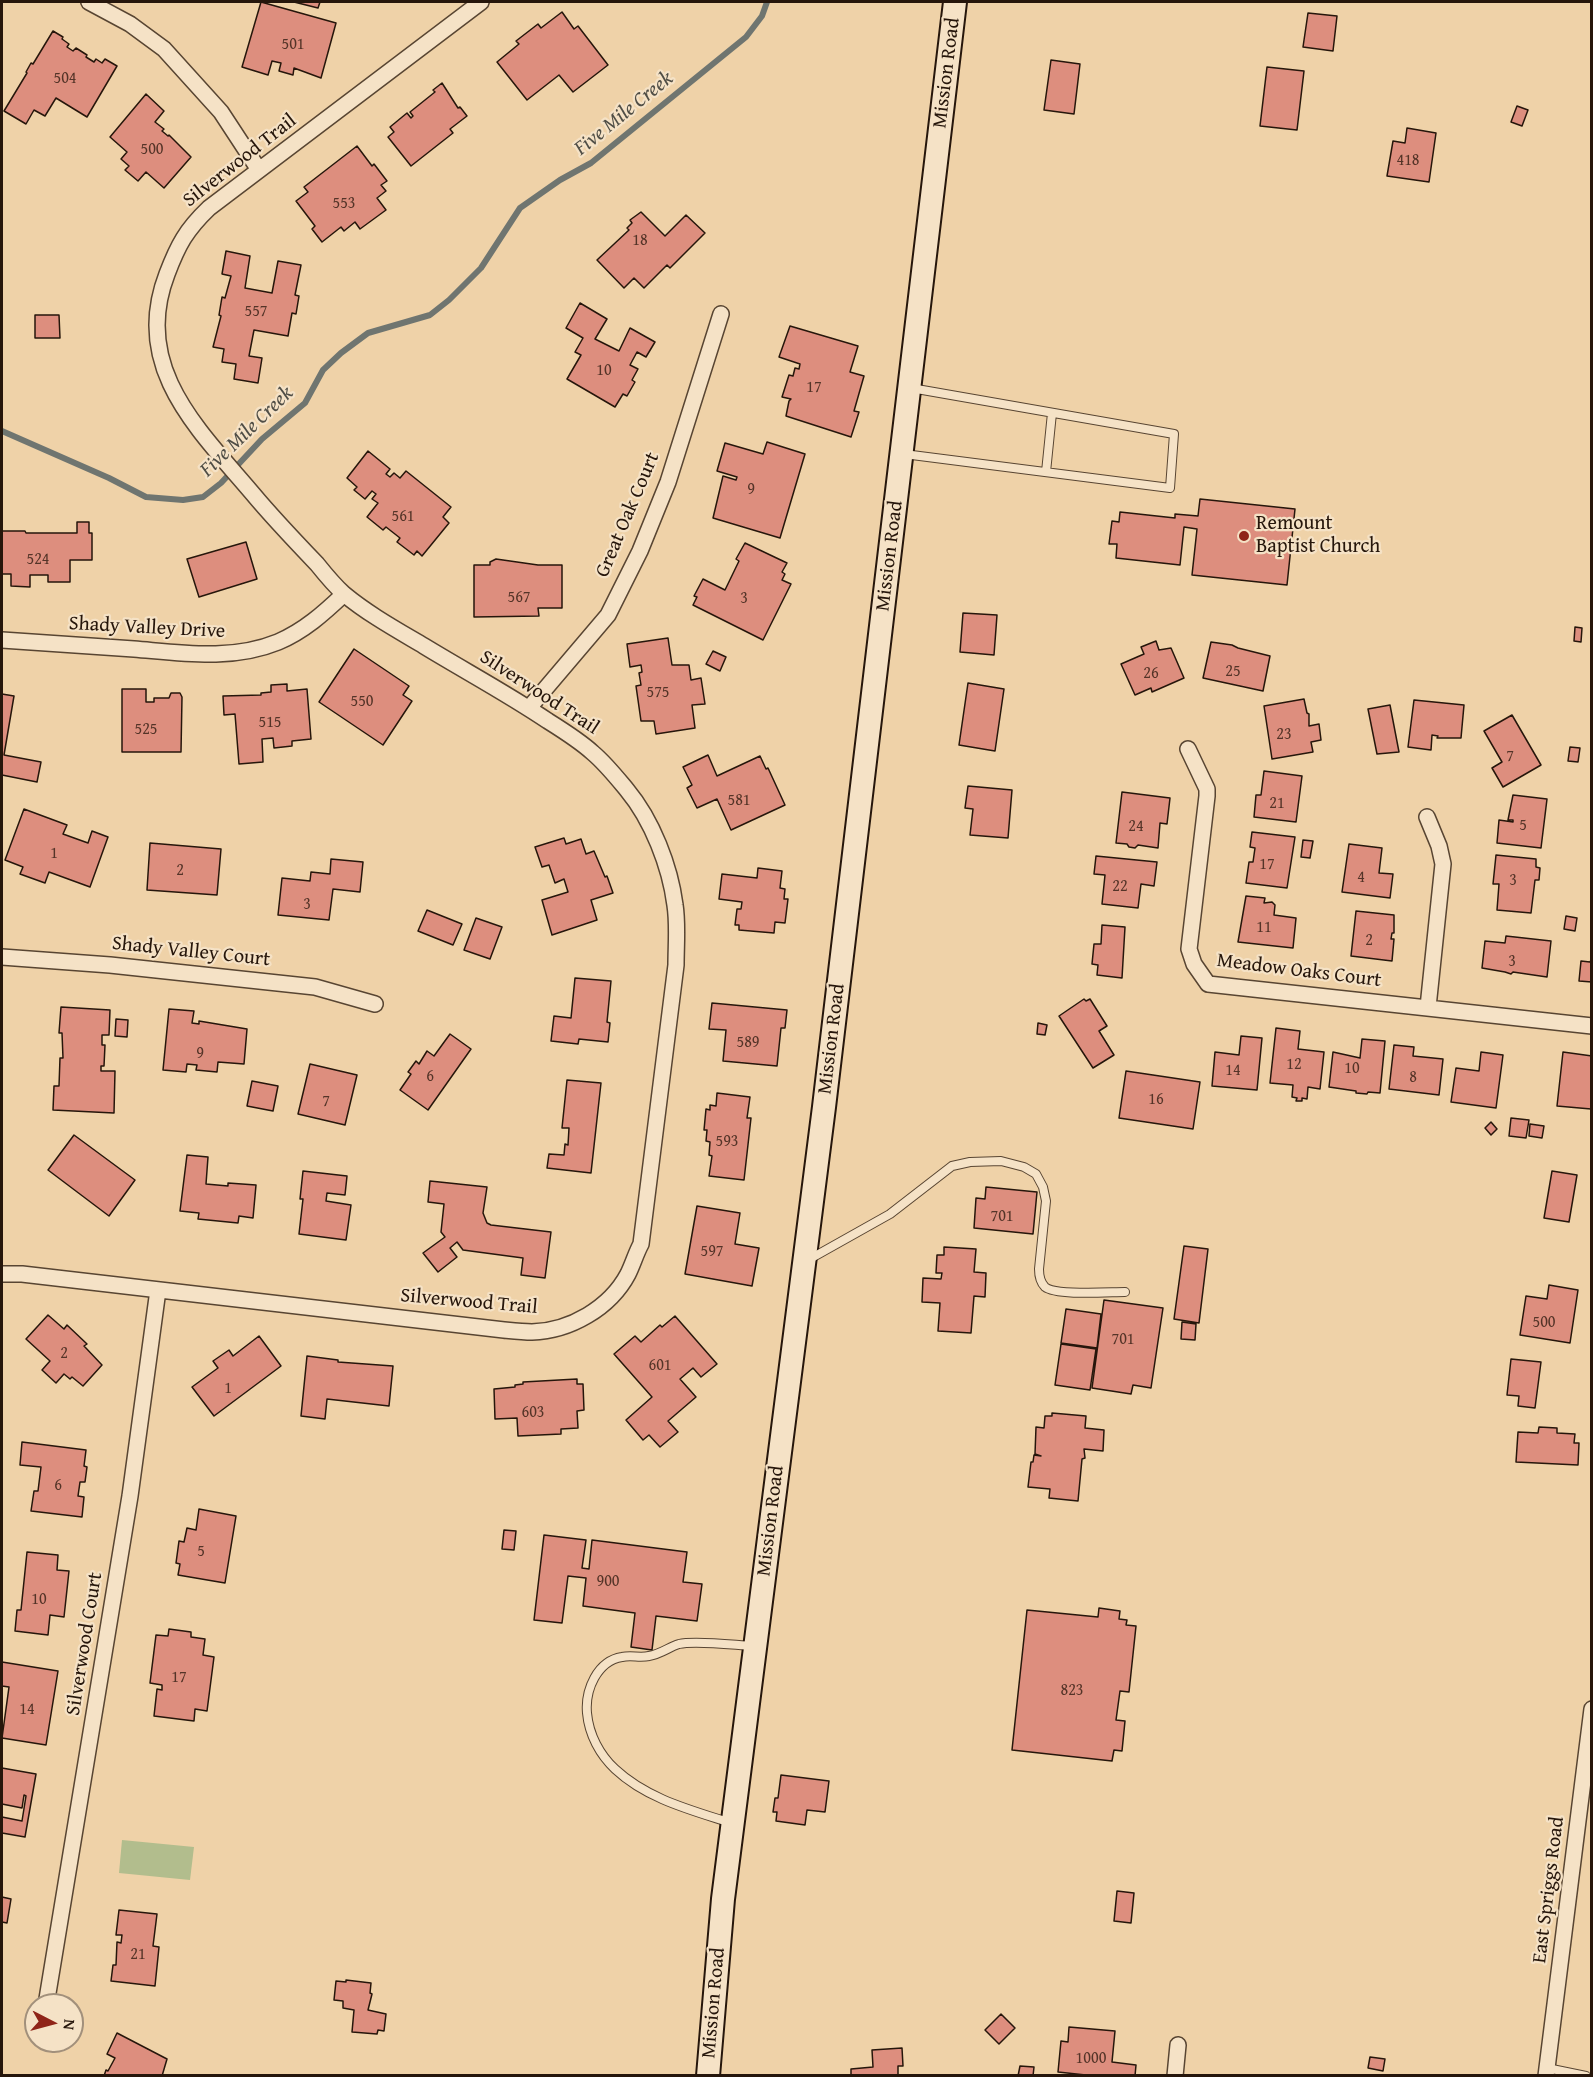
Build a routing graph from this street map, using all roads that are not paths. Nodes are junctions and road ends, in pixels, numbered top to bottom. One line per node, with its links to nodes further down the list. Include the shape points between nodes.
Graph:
1 (89, 2): 4 (street, via 130,24 164,49 221,112)
2 (481, 2): 4 (street, Silverwood Trail)
3 (955, 2): 6 (street, Mission Road)
4 (259, 170): 10 (street, Silverwood Trail, via 209,208 184,235 163,283 157,312 158,346 170,387 183,411)
5 (721, 314): 12 (street, Great Oak Court, via 668,482 635,561 608,615)
6 (910, 388): 7 (lane); 8 (street, Mission Road)
7 (1052, 413): 9 (lane); 9 (lane, via 1174,434 1170,488)
8 (902, 453): 9 (lane); 19 (street, Mission Road)
9 (1046, 472)
10 (344, 594): 11 (street, Shady Valley Drive, via 299,632 249,651 208,655); 12 (street, Silverwood Trail, via 392,628)
11 (2, 640)
12 (529, 708): 21 (street, Silverwood Trail, via 594,754 629,793 658,846 676,906 676,965 647,1203 641,1244 627,1276 593,1312 567,1325 534,1332)
13 (1188, 749): 17 (street, Meadow Oaks Court, via 1207,789 1189,949 1203,979 1208,984)
14 (1427, 817): 17 (street, via 1443,864)
15 (2, 957): 16 (street, Shady Valley Court, via 292,984)
16 (375, 1004)
17 (1428, 1007): 18 (street, Meadow Oaks Court)
18 (1592, 1026)
19 (804, 1261): 22 (lane, via 890,1214 952,1166 1001,1161 1036,1174 1043,1187 1046,1201 1039,1269 1044,1286 1075,1293); 23 (street, Mission Road)
20 (2, 1274): 21 (street, Silverwood Trail)
21 (158, 1290): 26 (street, Silverwood Court, via 130,1496)
22 (1125, 1292)
23 (755, 1646): 25 (street, Mission Road); 25 (lane, via 679,1644 646,1657 610,1660 594,1678 587,1707 593,1738 616,1770 668,1802)
24 (1592, 1709): 28 (street, East Spriggs Road)
25 (732, 1823): 29 (street, Mission Road)
26 (48, 1993)
27 (1178, 2045): 30 (street)
28 (1546, 2072): 31 (lane)
29 (708, 2076)
30 (1175, 2076)
31 (1586, 2076)

